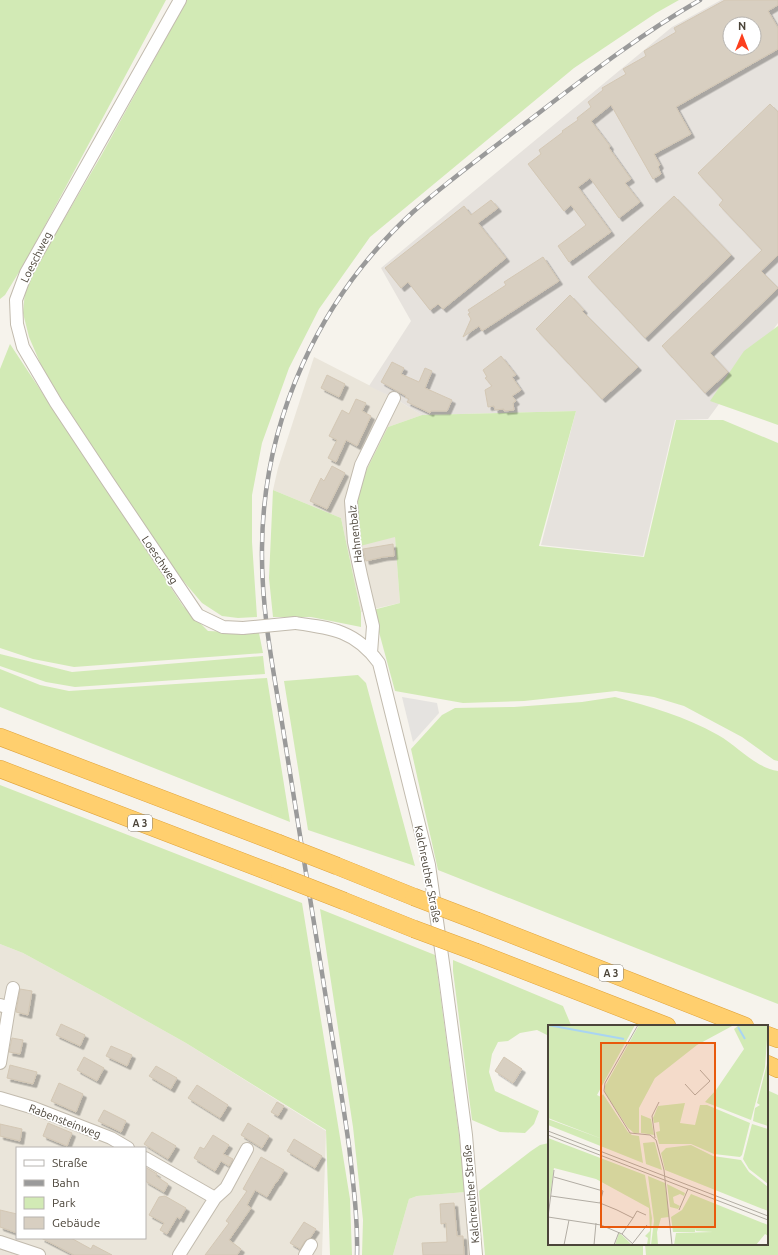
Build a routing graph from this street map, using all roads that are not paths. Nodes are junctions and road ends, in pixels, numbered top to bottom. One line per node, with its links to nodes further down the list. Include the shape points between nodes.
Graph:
1 (180, 0): 3 (street, Loeschweg, via 26,273 16,300 17,324 23,347 56,403 198,615)
2 (394, 398): 4 (street, Hahnenbalz, via 361,465 351,501 354,542 373,626)
3 (223, 627): 4 (street, Kalchreuther Straße, bridge, via 243,628 295,623 336,630 355,638)
4 (371, 653): 24 (street, Kalchreuther Straße, via 379,663 429,865 466,1135)
5 (0, 737): 10 (highway, A 3, bridge)
6 (0, 769): 9 (highway, A 3, bridge)
7 (13, 988): 8 (street)
8 (4, 1007): 13 (street)
9 (664, 1025)
10 (742, 1025)
11 (768, 1035): 12 (highway)
12 (778, 1039)
13 (0, 1063)
14 (768, 1064): 15 (highway)
15 (778, 1069)
16 (0, 1098): 17 (street, Rabensteinweg, via 34,1108 111,1138)
17 (126, 1147)
18 (247, 1149): 20 (street, via 226,1188)
19 (146, 1159): 20 (street)
20 (215, 1198): 23 (street)
21 (0, 1242): 22 (street)
22 (39, 1255)
23 (179, 1255)
24 (476, 1255)

